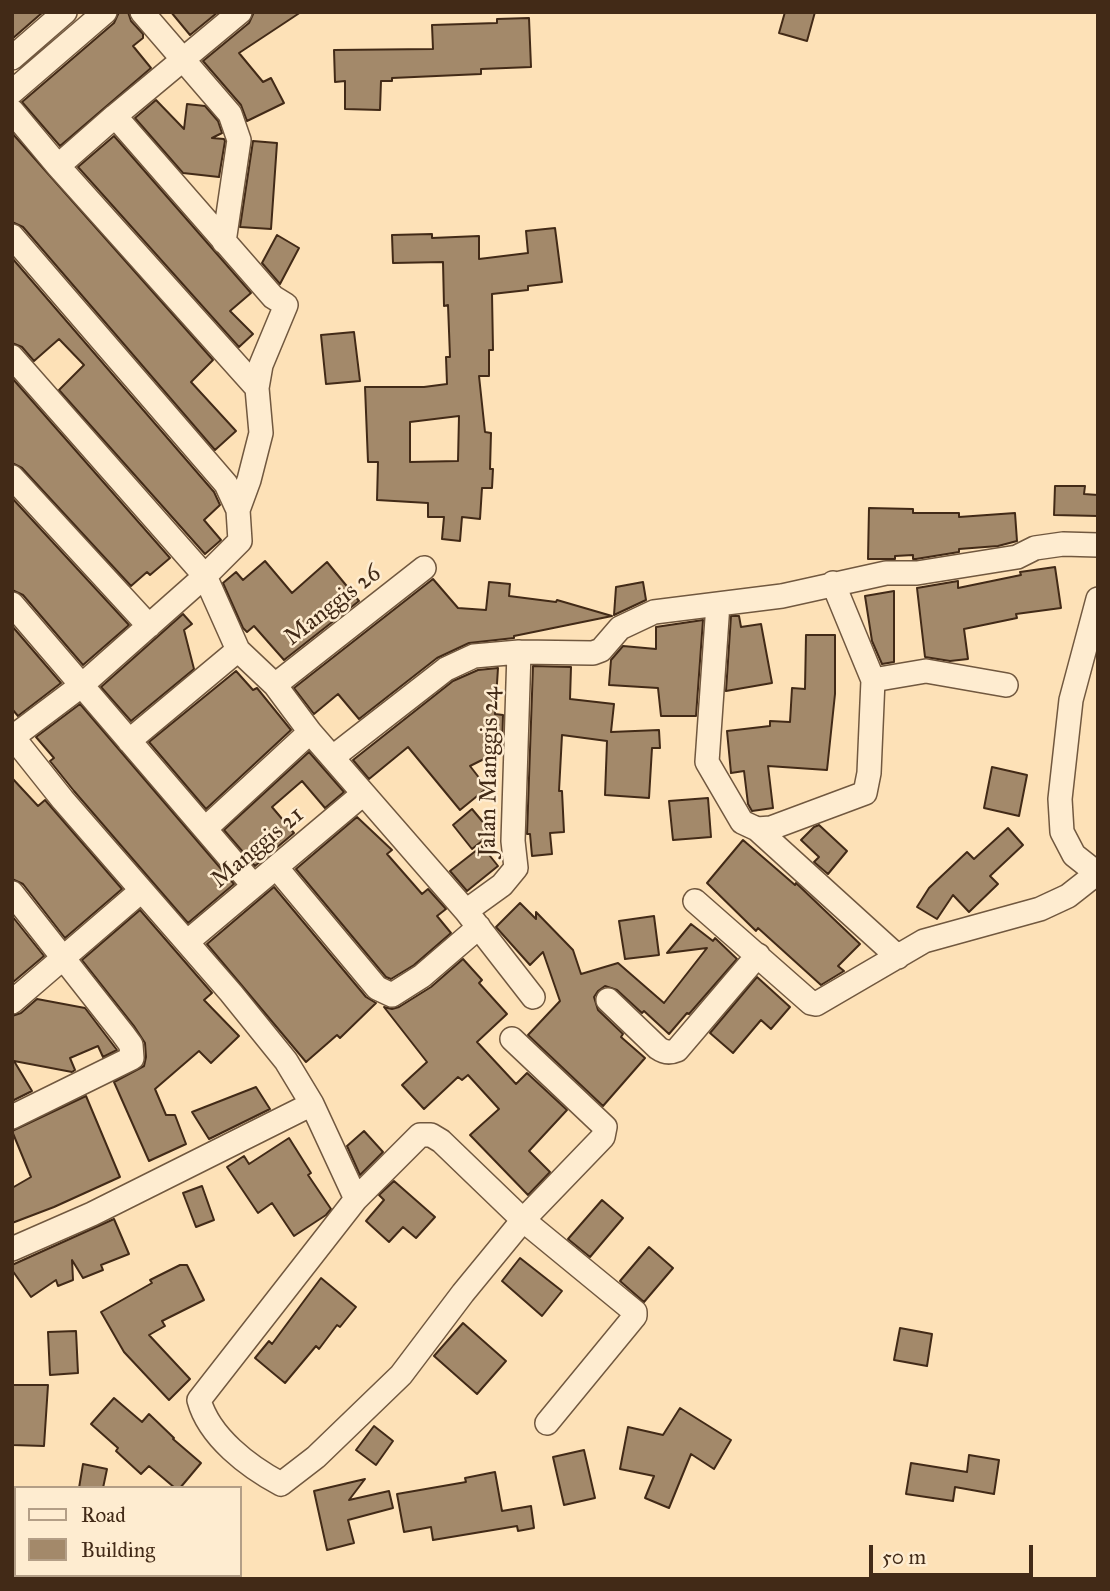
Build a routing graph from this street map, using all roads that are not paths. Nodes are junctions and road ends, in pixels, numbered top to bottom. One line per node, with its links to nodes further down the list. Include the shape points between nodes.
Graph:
1 (65, 12): 5 (street)
2 (105, 12): 7 (street)
3 (142, 12): 6 (street)
4 (240, 12): 6 (street)
5 (12, 58)
6 (182, 60): 9 (street); 12 (street, via 230,114 239,140)
7 (12, 92)
8 (12, 111): 10 (street)
9 (115, 116): 10 (street); 12 (street)
10 (58, 166): 14 (street)
11 (12, 236): 16 (street, via 226,484)
12 (224, 242): 14 (street, via 273,297 286,305 268,345)
13 (12, 358): 19 (street)
14 (257, 388): 16 (street, via 261,433)
15 (12, 477): 24 (street)
16 (238, 510): 19 (street, via 240,541)
17 (1098, 545): 20 (street, via 1035,548 1017,557)
18 (424, 568): 29 (street, Manggis 26)
19 (205, 576): 24 (street); 25 (street)
20 (833, 583): 23 (street, via 782,596); 27 (street)
21 (1098, 599): 39 (street, via 1071,700 1059,799 1062,832 1074,855)
22 (12, 604): 28 (street)
23 (718, 604): 26 (street, via 654,611 620,628 593,653); 37 (street, via 707,762 742,822)
24 (149, 626): 28 (street)
25 (239, 650): 29 (street); 33 (street)
26 (519, 652): 34 (street, via 474,656 446,669); 44 (street, Jalan Manggis 24, via 516,868)
27 (873, 680): 30 (street, via 926,671); 37 (street, via 864,793 771,828)
28 (82, 685): 32 (street); 33 (street)
29 (275, 685): 31 (street)
30 (1006, 685)
31 (310, 732): 34 (street); 36 (street)
32 (13, 737): 41 (street)
33 (129, 741): 36 (street)
34 (333, 757): 35 (street)
35 (363, 794): 38 (street, Manggis 21); 44 (street)
36 (206, 828): 40 (street)
37 (757, 829): 48 (street)
38 (276, 867): 40 (street, Manggis 21); 44 (street, Jalan Manggis 24, via 377,988 392,995 422,976)
39 (1097, 874): 48 (street, via 1068,896 1040,909 924,941)
40 (253, 885): 45 (street, Manggis 21)
41 (141, 891): 45 (street); 47 (street)
42 (12, 893): 47 (street)
43 (695, 901): 46 (street)
44 (472, 919): 49 (street)
45 (187, 942): 53 (street, via 286,1061)
46 (758, 955): 48 (street, via 816,1004); 50 (street, via 671,1052 658,1048)
47 (64, 957): 51 (street); 54 (street, via 131,1045 132,1058)
48 (898, 957)
49 (533, 997)
50 (608, 1000)
51 (12, 1002)
52 (512, 1039): 56 (street, via 605,1127 603,1137)
53 (312, 1104): 55 (street); 57 (street)
54 (12, 1117)
55 (356, 1199): 56 (street, via 419,1135 431,1135); 56 (street, via 199,1401 223,1441 281,1483 316,1457 401,1375)
56 (523, 1220): 58 (street, via 635,1316)
57 (12, 1249)
58 (547, 1423)

